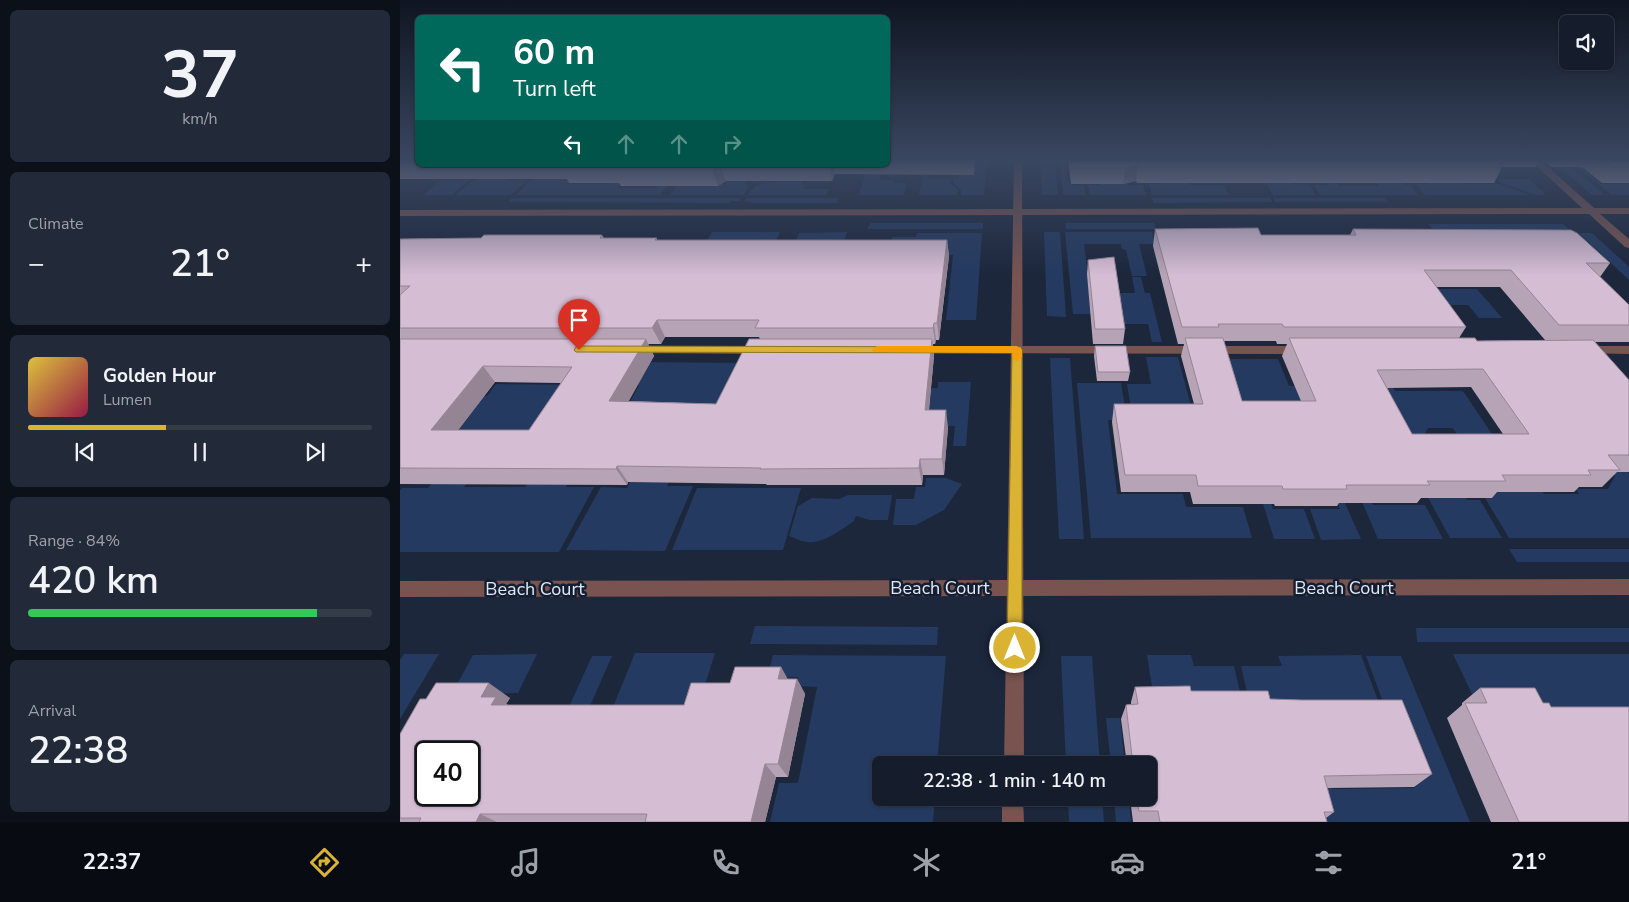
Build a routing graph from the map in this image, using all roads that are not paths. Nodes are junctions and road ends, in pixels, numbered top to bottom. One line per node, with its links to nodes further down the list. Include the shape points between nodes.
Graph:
1 (1018, 198): 5 (street)
2 (1576, 198): 6 (street)
3 (1629, 211): 6 (street)
4 (400, 212): 5 (street)
5 (1018, 212): 6 (street); 11 (street)
6 (1591, 212): 7 (street)
7 (1629, 245)
8 (619, 350): 9 (street)
9 (779, 350)
10 (898, 350): 11 (street)
11 (1017, 350): 12 (street); 15 (street)
12 (1311, 350)
13 (1569, 350): 14 (street)
14 (1629, 350)
15 (1014, 588): 16 (street, Beach Court); 17 (street, Beach Court); 18 (street)
16 (1629, 588)
17 (400, 589)
18 (1014, 756)
19 (1013, 806): 20 (street)
20 (1013, 822)

